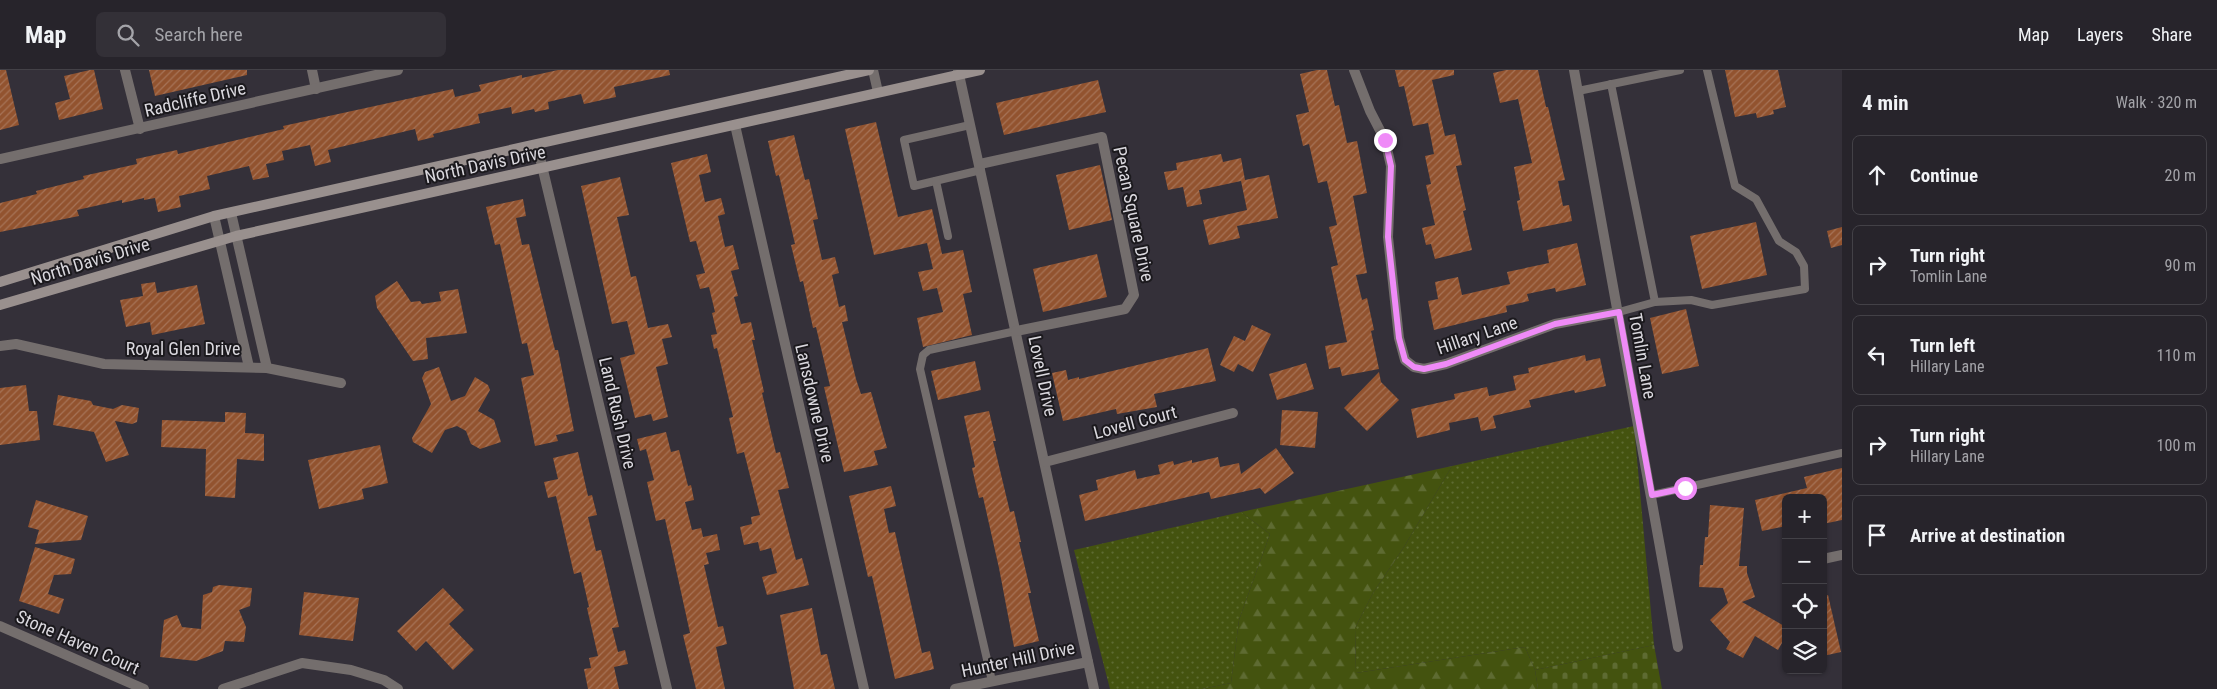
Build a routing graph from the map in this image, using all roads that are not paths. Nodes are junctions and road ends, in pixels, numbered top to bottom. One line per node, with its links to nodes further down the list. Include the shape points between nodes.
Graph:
1 (125, 70): 18 (street)
2 (312, 70): 13 (street)
3 (398, 70): 13 (street, Radcliffe Drive)
4 (868, 70): 19 (street, North Davis Drive)
5 (872, 70): 15 (street)
6 (977, 70): 11 (street, North Davis Drive)
7 (1354, 70): 32 (street, Hillary Lane, via 1385,140 1391,166 1388,237 1399,338 1405,360 1424,369 1555,324)
8 (1574, 70): 14 (street, Tomlin Lane)
9 (1680, 70): 12 (lane)
10 (1708, 70): 30 (lane, via 1735,186 1756,199 1779,241 1796,252 1804,266 1805,289 1712,305 1692,300)
11 (958, 72): 15 (street, North Davis Drive); 17 (street, Lovell Drive)
12 (1611, 84): 14 (lane); 30 (lane)
13 (316, 88): 18 (street, Radcliffe Drive)
14 (1578, 91): 32 (street, Tomlin Lane)
15 (878, 92): 16 (street, North Davis Drive)
16 (735, 125): 22 (street, North Davis Drive); 52 (street, Lansdowne Drive)
17 (970, 125): 21 (street, Lovell Drive); 23 (lane, via 904,140 914,186)
18 (140, 129): 20 (street, Radcliffe Drive)
19 (537, 145): 22 (street, Land Rush Drive); 24 (street, North Davis Drive)
20 (0, 159)
21 (980, 167): 23 (lane); 33 (street, Lovell Drive); 33 (street, Pecan Square Drive, via 1102,137 1134,295 1125,309)
22 (542, 168): 26 (street, North Davis Drive); 51 (street, Land Rush Drive)
23 (936, 181): 27 (lane)
24 (231, 213): 25 (street, North Davis Drive); 26 (street, Royal Glen Drive)
25 (214, 216): 28 (street, Royal Glen Drive); 29 (street, North Davis Drive)
26 (236, 236): 28 (street, North Davis Drive); 36 (street, Royal Glen Drive)
27 (948, 236)
28 (220, 240): 31 (street, North Davis Drive); 35 (street, Royal Glen Drive)
29 (0, 282)
30 (1656, 302): 32 (lane)
31 (0, 306)
32 (1619, 312): 41 (street, Tomlin Lane)
33 (1016, 330): 40 (street, Lovell Drive); 47 (lane, via 929,350 923,354 920,368)
34 (0, 346): 35 (street, Royal Glen Drive, via 16,344 104,364)
35 (249, 367): 36 (street)
36 (267, 368): 37 (street)
37 (341, 383)
38 (1233, 413): 40 (street, Lovell Court)
39 (1842, 453): 41 (lane)
40 (1045, 462): 46 (street, Lovell Drive)
41 (1652, 495): 45 (street, Tomlin Lane)
42 (1842, 554): 43 (street)
43 (1827, 558)
44 (0, 626): 48 (street, Stone Haven Court)
45 (1678, 647)
46 (1088, 662): 47 (street, Hunter Hill Drive); 54 (street, Lovell Drive)
47 (992, 681): 53 (street, Hunter Hill Drive)
48 (144, 689)
49 (224, 689): 50 (street, via 302,663 351,670 384,680)
50 (398, 689)
51 (667, 689)
52 (864, 689)
53 (955, 689)
54 (1094, 689)

